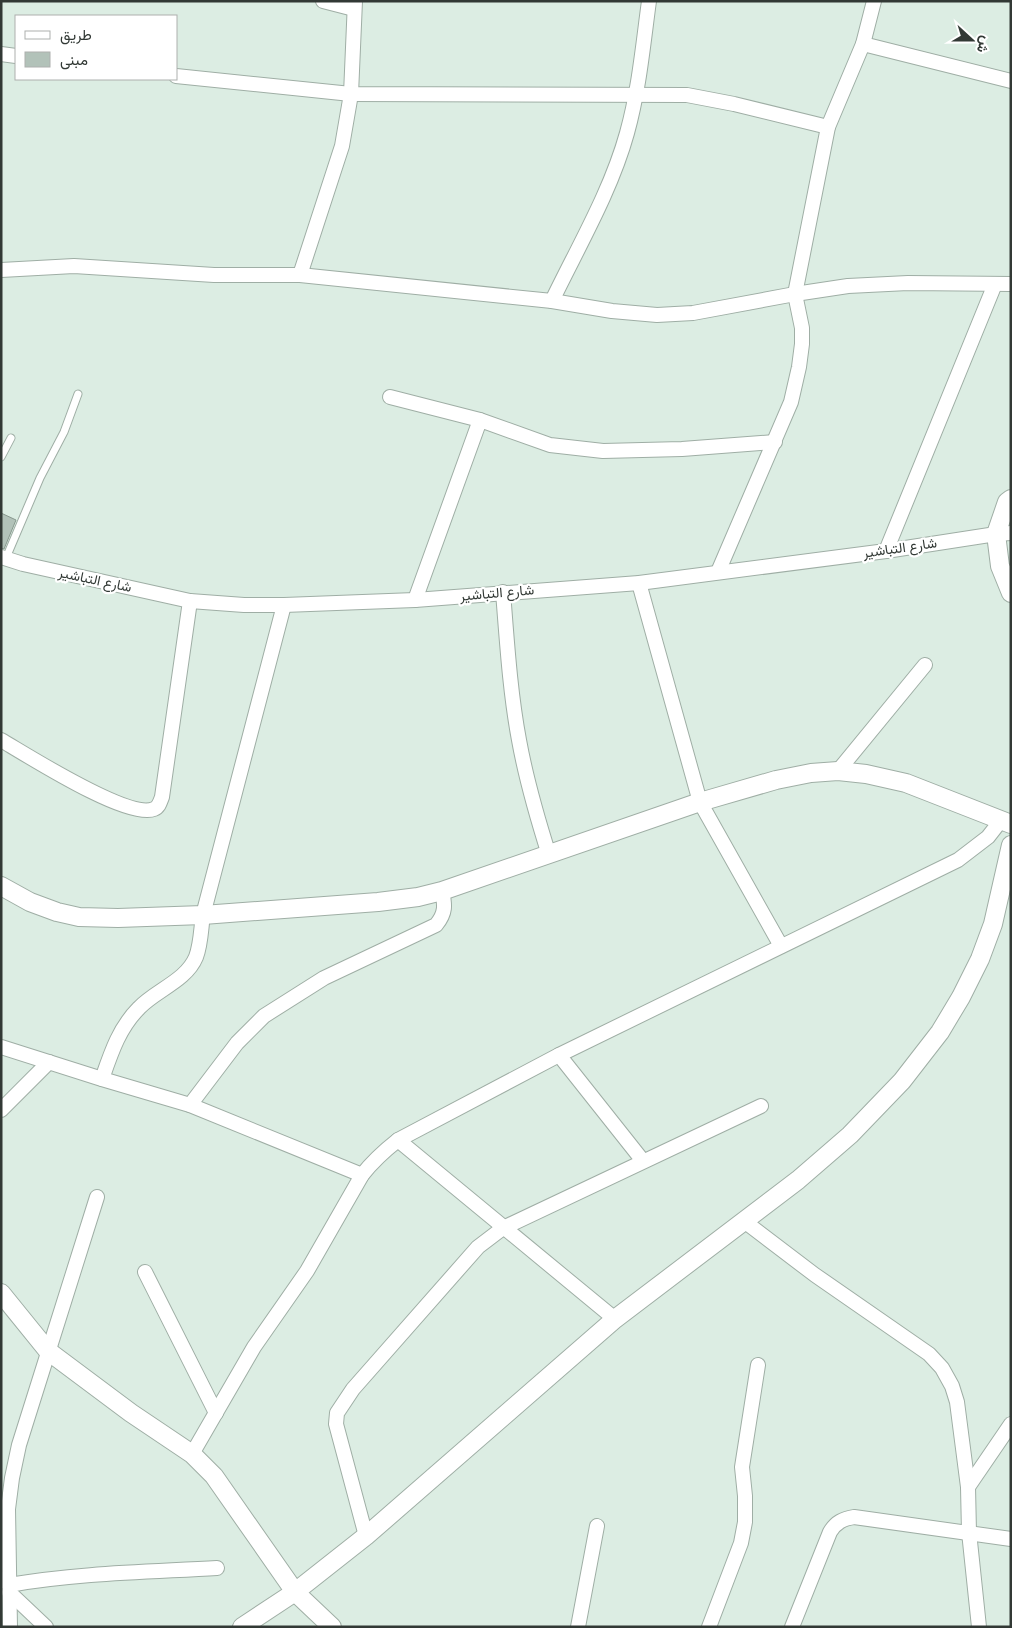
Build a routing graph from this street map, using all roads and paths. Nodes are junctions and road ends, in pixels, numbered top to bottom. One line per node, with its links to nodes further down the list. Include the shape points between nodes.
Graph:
1 (324, 1): 4 (street)
2 (649, 1): 11 (street)
3 (874, 1): 5 (street)
4 (355, 5): 10 (street)
5 (863, 44): 9 (street); 12 (street)
6 (1, 54): 7 (street)
7 (15, 56)
8 (178, 76): 10 (street)
9 (1011, 81)
10 (351, 94): 11 (street); 14 (street, via 342,146)
11 (637, 94): 12 (street, via 687,95); 18 (street, via 615,170)
12 (828, 127): 17 (street)
13 (1, 270): 14 (street, via 74,266 214,275)
14 (300, 275): 18 (street)
15 (995, 284): 16 (street); 17 (street, via 908,282); 27 (street)
16 (1011, 284)
17 (795, 294): 18 (street, via 693,313 657,315); 23 (street, via 802,328 799,367 791,402)
18 (552, 300)
19 (78, 394): 28 (lane, via 64,432)
20 (390, 397): 21 (street)
21 (480, 420): 23 (street, via 550,445 603,451); 34 (street)
22 (11, 438): 24 (lane)
23 (775, 442): 29 (street)
24 (1, 457)
25 (1010, 498): 26 (street)
26 (1003, 533): 27 (street, شارع التباشير); 32 (street, via 1000,566)
27 (886, 551): 29 (street, شارع التباشير)
28 (4, 558): 33 (street, شارع التباشير)
29 (718, 572): 30 (street, شارع التباشير)
30 (639, 583): 31 (street, شارع التباشير); 39 (street)
31 (503, 592): 34 (street, شارع التباشير); 42 (street, via 518,738)
32 (1011, 593)
33 (190, 600): 35 (street, شارع التباشير); 37 (street, via 159,806 145,811 91,792)
34 (415, 600): 35 (street, شارع التباشير)
35 (284, 605): 45 (street)
36 (925, 665): 38 (street)
37 (1, 740)
38 (838, 771): 39 (street, via 776,780); 40 (street, via 906,783)
39 (700, 802): 42 (street); 46 (street)
40 (1006, 822): 46 (street, via 958,860)
41 (1011, 845): 58 (street, via 993,924 980,959 940,1032 902,1081 850,1135)
42 (549, 855): 44 (street)
43 (1, 886): 45 (street, via 30,902 79,917)
44 (442, 891): 45 (street, via 399,900); 51 (street, via 445,907 436,924 324,978 264,1016 238,1043)
45 (204, 915): 50 (street, via 196,956 187,970 140,1006 125,1024 113,1046)
46 (781, 946): 48 (street)
47 (1, 1047): 49 (street)
48 (559, 1055): 54 (street); 55 (street)
49 (49, 1062): 50 (street); 53 (street)
50 (102, 1080): 51 (street)
51 (190, 1105): 56 (street)
52 (761, 1106): 55 (street)
53 (1, 1110)
54 (398, 1140): 56 (street, via 372,1161); 59 (street)
55 (643, 1161): 59 (street)
56 (362, 1175): 65 (street, via 307,1271 254,1347)
57 (97, 1197): 63 (street)
58 (744, 1221): 62 (street); 68 (street, via 929,1354 942,1368 957,1402)
59 (504, 1228): 62 (street); 71 (street, via 478,1247 353,1389 337,1414 336,1424)
60 (145, 1272): 65 (street)
61 (1, 1293): 63 (street)
62 (615, 1319): 71 (street)
63 (48, 1351): 67 (street); 75 (street, via 12,1478)
64 (758, 1365): 81 (street, via 742,1467 745,1522 741,1543)
65 (216, 1413): 67 (street)
66 (1011, 1424): 68 (street)
67 (192, 1454): 74 (street, via 214,1476)
68 (968, 1487): 70 (street)
69 (597, 1526): 80 (street)
70 (969, 1532): 72 (street); 82 (street, via 854,1517 843,1519 830,1532); 83 (street)
71 (366, 1536): 74 (street)
72 (1011, 1540)
73 (217, 1568): 75 (street, via 45,1579)
74 (295, 1592): 78 (street); 79 (street)
75 (6, 1594): 76 (street); 77 (street)
76 (10, 1627)
77 (46, 1627)
78 (242, 1627)
79 (332, 1627)
80 (578, 1627)
81 (709, 1627)
82 (792, 1627)
83 (979, 1627)

